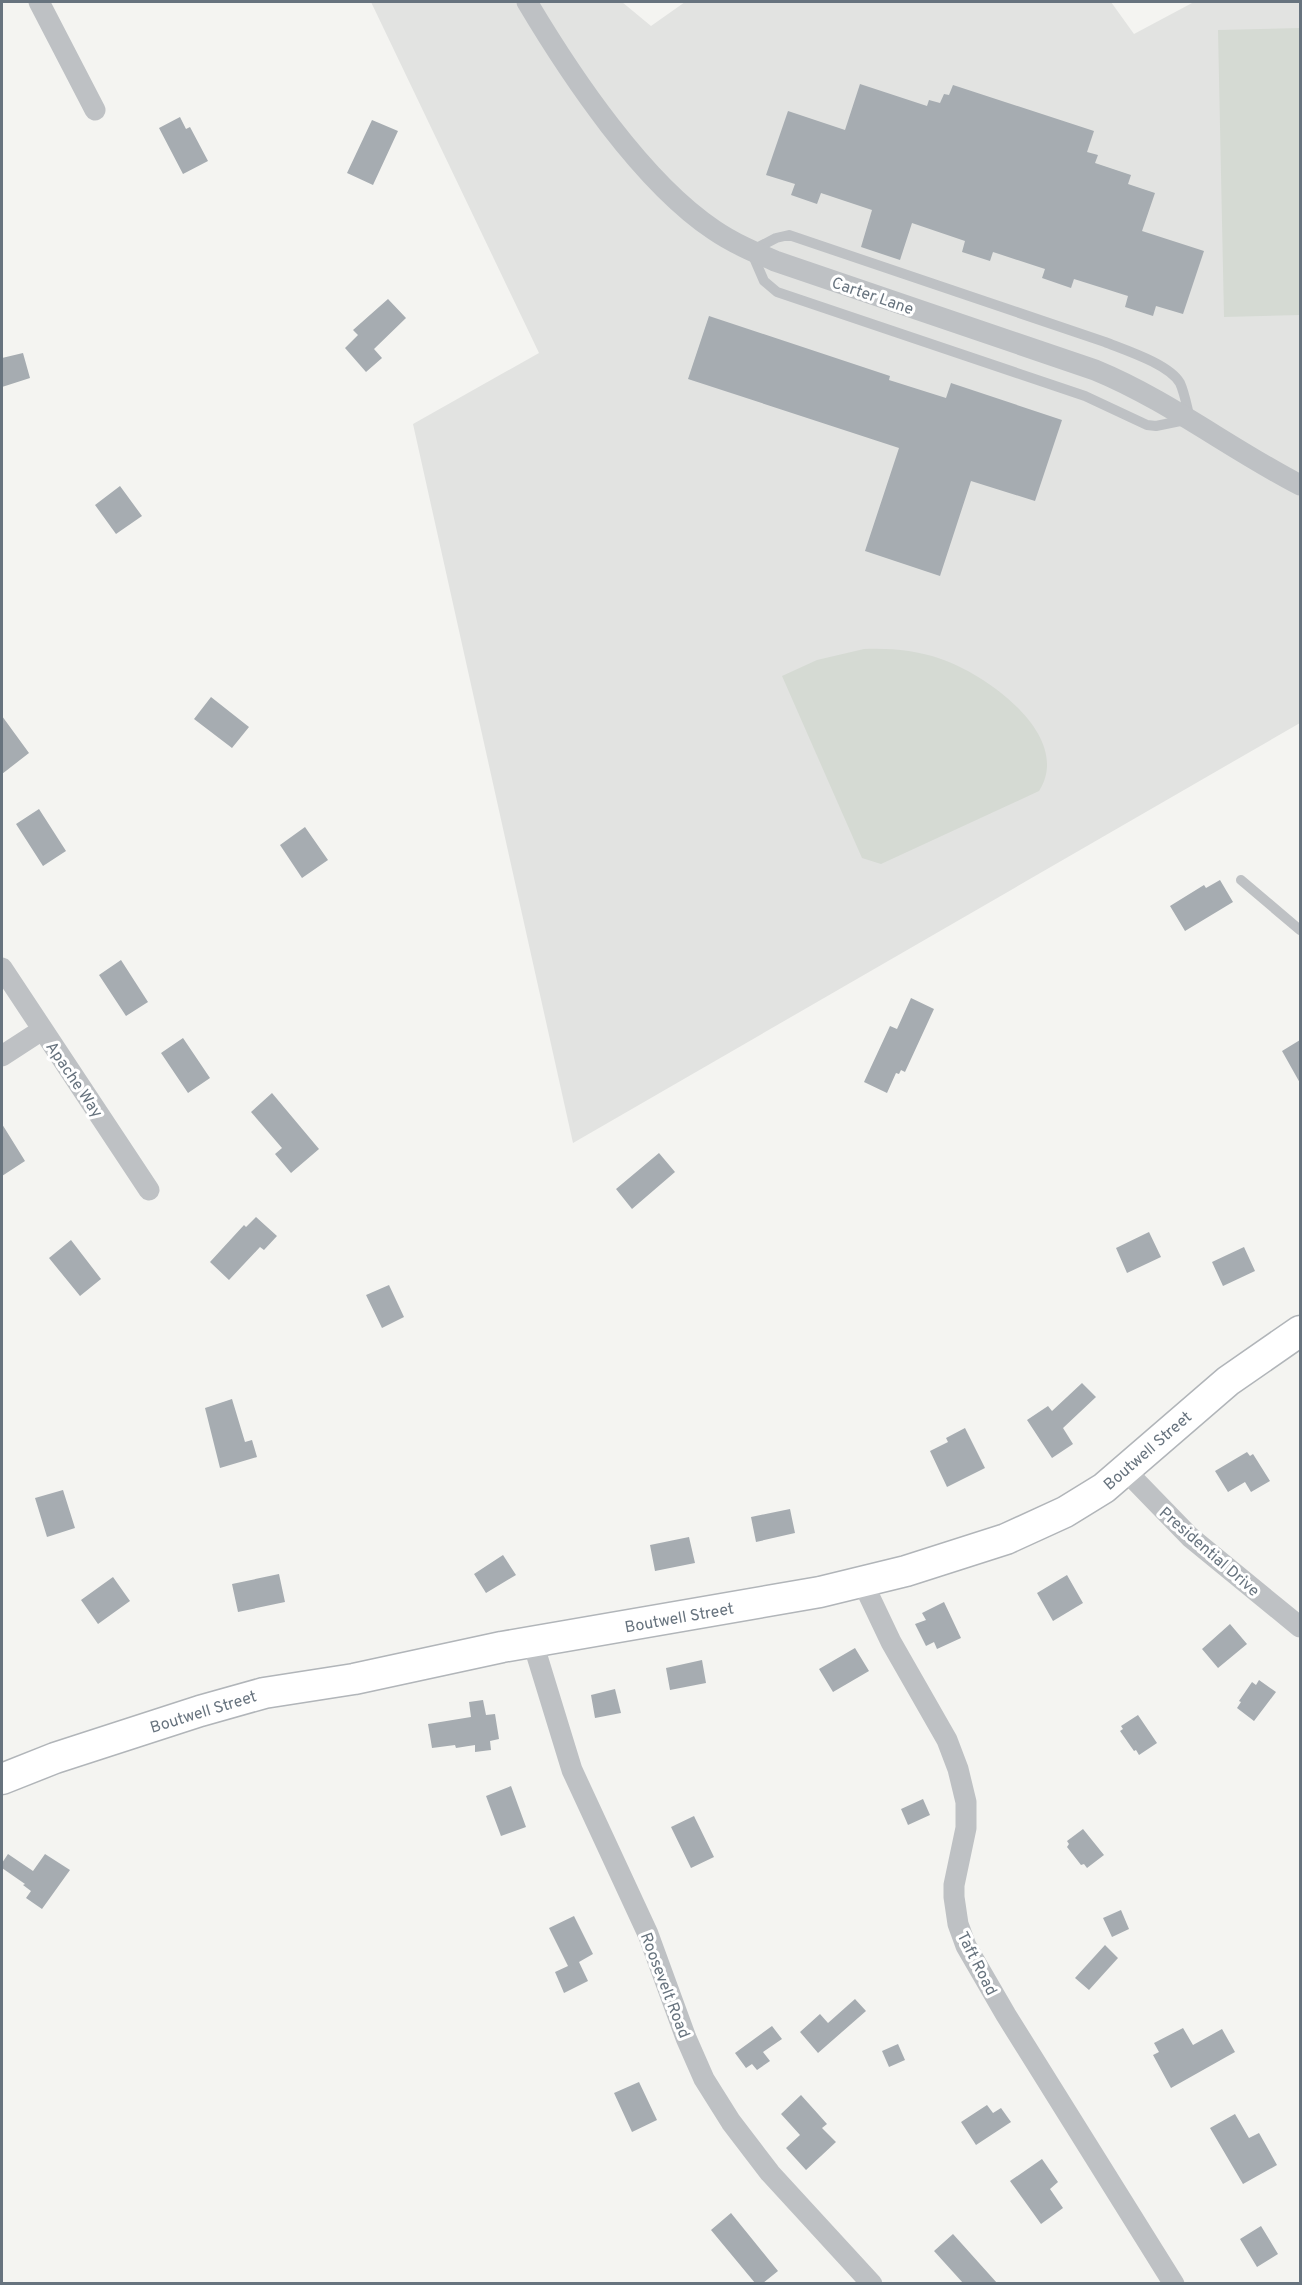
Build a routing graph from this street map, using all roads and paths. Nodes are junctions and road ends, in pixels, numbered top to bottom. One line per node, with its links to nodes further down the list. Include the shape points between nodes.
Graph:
1 (39, 2): 3 (street)
2 (527, 2): 4 (street, Carter Lane, via 636,158 701,221)
3 (95, 110)
4 (751, 251): 5 (street, Carter Lane, via 1095,370 1152,396); 5 (lane, via 764,281 777,292 1085,396 1147,425); 5 (lane, via 783,236 795,237 1106,342 1173,375 1181,386)
5 (1190, 419): 6 (street, Carter Lane)
6 (1300, 484)
7 (1241, 880): 8 (lane)
8 (1300, 930)
9 (2, 968): 10 (street, Apache Way)
10 (42, 1030): 11 (street); 12 (street, Apache Way)
11 (2, 1056)
12 (149, 1190)
13 (1300, 1331): 14 (street, Boutwell Street, via 1228,1381)
14 (1125, 1470): 15 (street, Boutwell Street, via 1085,1501 1015,1535 966,1553); 16 (street, Presidential Drive, via 1182,1529)
15 (862, 1581): 17 (street, Boutwell Street, via 820,1592); 20 (street, Taft Road, via 891,1642 947,1740 958,1769 966,1802 966,1828 954,1897 966,1946)
16 (1300, 1627)
17 (533, 1643): 18 (street, Boutwell Street, via 264,1693 55,1758); 19 (street, Roosevelt Road, via 572,1770 648,1934 704,2079 770,2173)
18 (2, 1779)
19 (872, 2283)
20 (1174, 2283)

